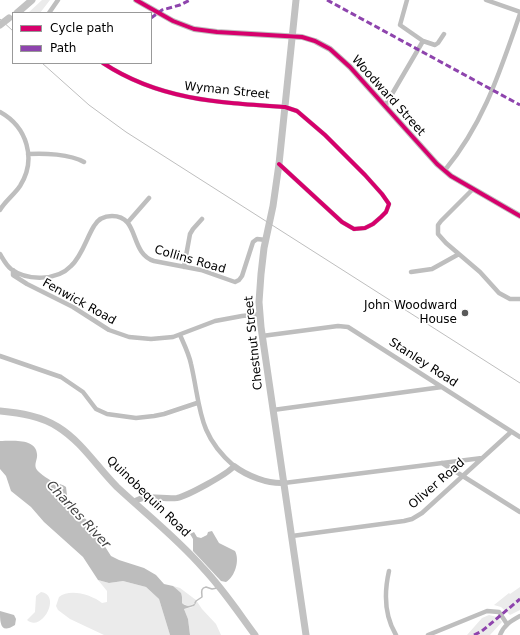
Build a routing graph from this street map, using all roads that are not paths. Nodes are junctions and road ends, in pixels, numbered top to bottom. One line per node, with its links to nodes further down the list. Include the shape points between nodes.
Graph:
1 (32, 0): 7 (main road)
2 (58, 0): 8 (street)
3 (136, 0): 13 (street, Woodward Street, via 173,21 194,29)
4 (296, 0): 13 (main road, Chestnut Street)
5 (407, 0): 14 (street, via 400,25)
6 (486, 0): 9 (street)
7 (18, 12)
8 (50, 12)
9 (520, 13): 22 (street, via 484,110 465,143)
10 (11, 17): 11 (main road, bridge)
11 (0, 25)
12 (444, 34): 14 (street, via 435,45)
13 (292, 36): 16 (main road, Chestnut Street); 17 (street, Woodward Street, via 302,36 330,49 350,66)
14 (423, 40): 17 (street)
15 (104, 64): 16 (street, Wyman Street, via 142,84 180,96 212,102)
16 (285, 106): 21 (main road, Chestnut Street); 21 (street, via 296,111 326,135 382,194 389,207 373,224 365,228 354,228 342,222)
17 (385, 106): 22 (street, Woodward Street, via 428,155)
18 (0, 112): 19 (street, via 20,129)
19 (28, 154): 20 (street, via 67,156); 25 (street, via 27,169 22,183)
20 (84, 162)
21 (279, 164): 29 (main road, Chestnut Street)
22 (445, 170): 23 (street, Woodward Street)
23 (473, 190): 26 (street, Woodward Street); 31 (street, via 441,221 437,229 441,239)
24 (148, 198): 28 (street)
25 (0, 210)
26 (520, 216)
27 (202, 219): 32 (street, via 190,234)
28 (128, 222): 32 (street, Collins Road, via 138,246 146,257); 33 (street, via 117,216 100,219 75,262 60,274 38,277)
29 (266, 240): 32 (street, Collins Road, via 257,239 253,242 243,274 237,281 232,282 205,271); 36 (main road, Chestnut Street, via 260,281)
30 (0, 254): 33 (street)
31 (459, 254): 34 (street, via 432,269); 35 (street, via 480,272 499,294 510,299)
32 (184, 267)
33 (13, 270): 37 (street, Fenwick Road, via 13,275 22,281 118,334 151,339)
34 (411, 272)
35 (520, 299)
36 (260, 314): 37 (street, Fenwick Road, via 215,321); 38 (main road, Chestnut Street)
37 (180, 335): 41 (street, via 191,362)
38 (262, 336): 40 (street, Stanley Road, via 338,326 348,328); 42 (main road, Chestnut Street)
39 (0, 356): 41 (street, via 61,377 83,392 96,409 114,416 143,418)
40 (442, 387): 42 (street); 44 (street, Stanley Road)
41 (197, 403): 48 (street, via 209,437)
42 (273, 410): 50 (main road, Chestnut Street)
43 (0, 411): 51 (main road, Quinobequin Road, via 37,418 62,429)
44 (511, 432): 45 (street, Stanley Road); 46 (street, Oliver Road)
45 (520, 438)
46 (482, 458): 47 (street); 49 (street, Oliver Road)
47 (442, 463): 49 (street); 50 (street)
48 (234, 466): 50 (street, via 254,476); 51 (street, via 184,496 142,498)
49 (463, 476): 52 (street); 53 (street, Oliver Road, via 422,513 408,520)
50 (284, 483): 53 (main road, Chestnut Street)
51 (134, 502): 57 (main road, Quinobequin Road, via 208,573)
52 (520, 512)
53 (292, 536): 58 (main road, Chestnut Street)
54 (389, 571): 59 (street, via 385,602 391,627)
55 (520, 616): 56 (street)
56 (507, 624): 60 (street, via 499,612 487,611); 61 (street)
57 (255, 635)
58 (306, 635)
59 (396, 635)
60 (428, 635)
61 (500, 635)

